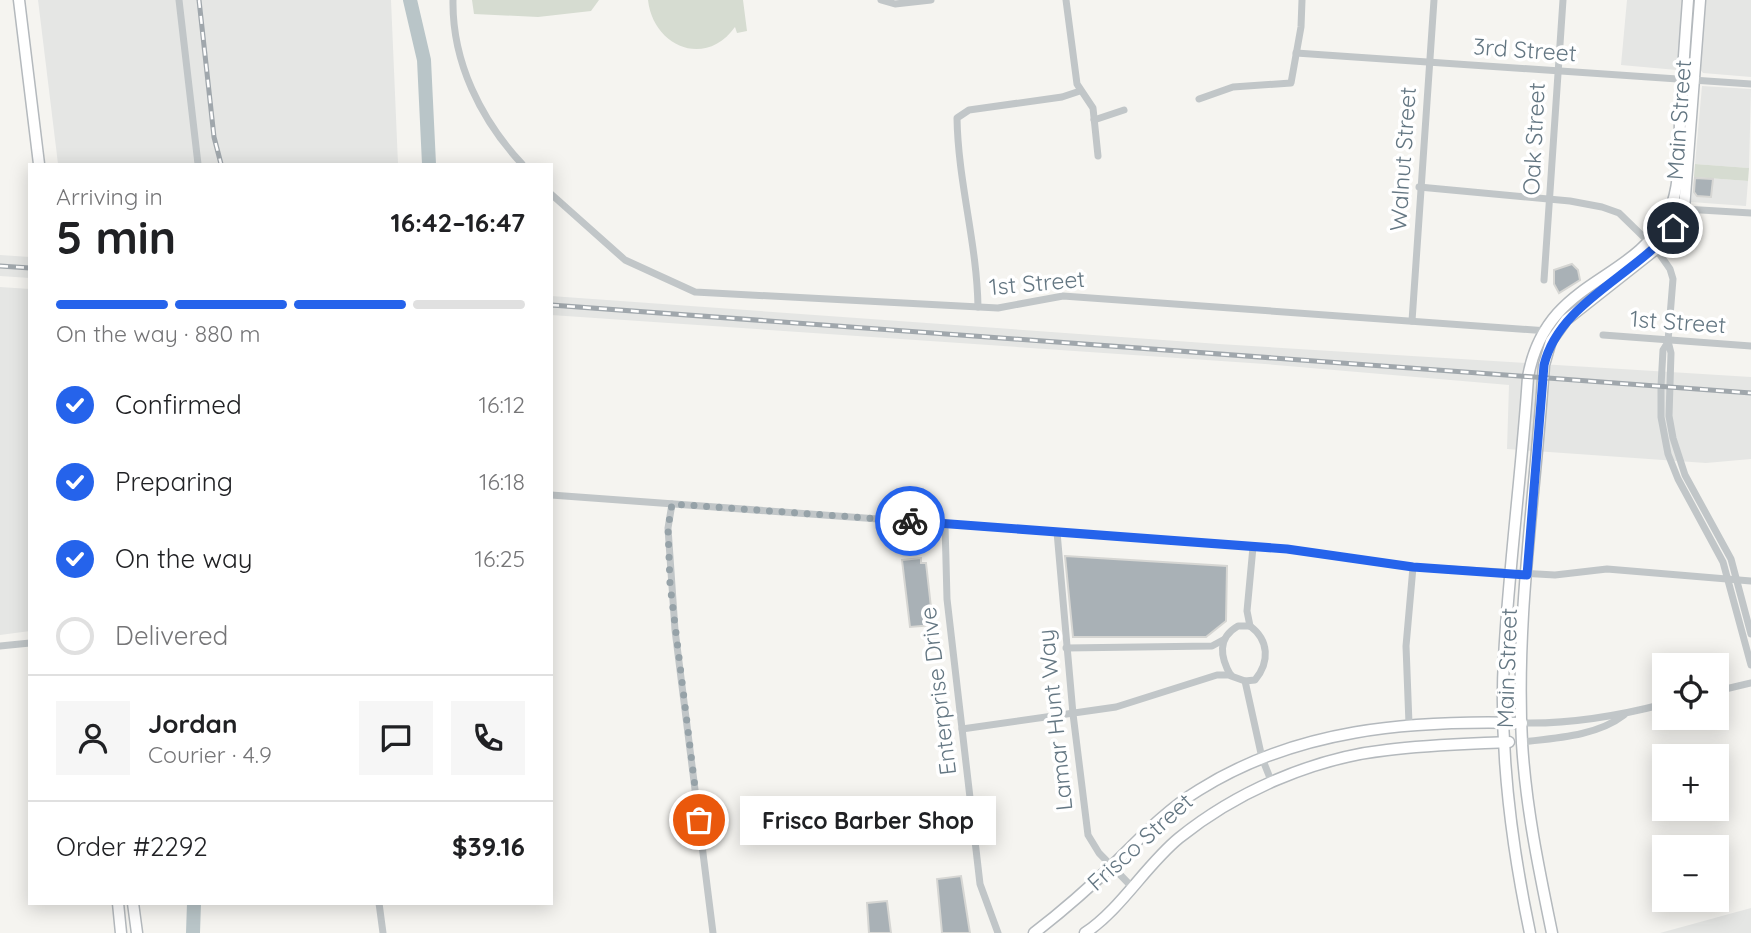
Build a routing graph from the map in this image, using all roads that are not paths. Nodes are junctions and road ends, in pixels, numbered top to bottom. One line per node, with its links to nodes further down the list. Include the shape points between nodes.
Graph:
1 (19, 0): 22 (main road)
2 (179, 0): 23 (street)
3 (881, 0): 4 (street, via 895,4)
4 (931, 0)
5 (1066, 0): 17 (street)
6 (1302, 0): 12 (street)
7 (1434, 0): 13 (street, Walnut Street)
8 (1563, 0): 14 (street, Oak Street)
9 (1688, 0): 15 (main road, Main Street)
10 (1700, 0): 15 (main road, Main Street)
11 (453, 2): 24 (street, via 455,30 471,92 501,142)
12 (1296, 53): 13 (street, 3rd Street); 18 (street, via 1291,83 1233,87)
13 (1429, 62): 14 (street, 3rd Street); 25 (street, Walnut Street)
14 (1558, 72): 15 (street, 3rd Street); 27 (street, Oak Street)
15 (1688, 79): 16 (street, 3rd Street); 29 (main road, Main Street); 31 (main road, Main Street, via 1674,195)
16 (1751, 84)
17 (1080, 91): 20 (street, via 1087,96); 33 (street, via 969,110 957,118 958,151 976,256)
18 (1199, 99)
19 (1124, 110): 20 (street)
20 (1094, 120): 21 (street)
21 (1098, 156)
22 (39, 163)
23 (198, 163)
24 (521, 163)
25 (1419, 187): 27 (street); 34 (street, Walnut Street)
26 (553, 196): 33 (street, 1st Street, via 625,260 695,292)
27 (1550, 200): 31 (street, via 1619,214); 32 (street, Oak Street)
28 (1751, 204): 30 (street)
29 (1684, 209): 30 (street); 31 (main road, Main Street)
30 (1751, 213)
31 (1652, 244): 35 (main road, Main Street, via 1558,310); 36 (main road, Main Street); 38 (street, via 1674,279)
32 (1544, 280)
33 (978, 307): 34 (street, 1st Street, via 1025,305 1063,296)
34 (1412, 321): 35 (street, 1st Street)
35 (1542, 331): 36 (street, 1st Street); 46 (main road, Main Street, via 1528,377)
36 (1556, 332): 47 (main road, Main Street, via 1544,365)
37 (1603, 335): 38 (street, 1st Street)
38 (1668, 341): 39 (street, 1st Street); 48 (street, via 1670,416 1678,455 1731,559)
39 (1751, 346)
40 (553, 495): 41 (street)
41 (672, 504): 42 (street); 88 (street, via 668,528 675,629)
42 (946, 524): 43 (street); 75 (street, Enterprise Drive, via 947,599)
43 (1058, 532): 44 (street); 58 (street, Lamar Hunt Way)
44 (1253, 547): 45 (street); 50 (street)
45 (1413, 567): 46 (street); 74 (street, via 1406,646)
46 (1512, 574): 47 (street); 72 (main road, Main Street)
47 (1527, 575): 48 (street, via 1607,569); 73 (main road, Main Street)
48 (1732, 580): 49 (street); 53 (street); 61 (street)
49 (1751, 581)
50 (1247, 611): 51 (street); 52 (street)
51 (1238, 626): 52 (street); 54 (street)
52 (1250, 626): 64 (street, via 1266,650)
53 (1751, 634)
54 (1223, 640): 57 (street); 59 (street)
55 (28, 643): 56 (street)
56 (0, 646)
57 (1212, 646): 58 (street); 59 (street)
58 (1066, 648): 70 (street, Lamar Hunt Way)
59 (1222, 656): 60 (street)
60 (1225, 665): 62 (street); 63 (street)
61 (1751, 665)
62 (1217, 674): 63 (street); 70 (street, via 1116,707)
63 (1231, 676): 65 (street)
64 (1255, 680): 65 (street); 68 (street)
65 (1245, 681): 68 (street)
66 (1751, 683): 67 (street)
67 (1729, 688)
68 (1251, 701): 78 (street)
69 (1652, 708): 71 (street, Frisco Street)
70 (1073, 714): 75 (street); 80 (street, Lamar Hunt Way, via 1088,835)
71 (1625, 714): 73 (street, Frisco Street); 77 (street, Frisco Street, via 1612,724)
72 (1503, 722): 73 (main road, Frisco Street); 74 (main road, Frisco Street); 76 (main road, Main Street)
73 (1522, 723): 77 (main road, Main Street)
74 (1409, 724): 78 (main road, Frisco Street, via 1320,738)
75 (962, 729): 89 (street, Enterprise Drive, via 980,884)
76 (1505, 742): 77 (main road, Frisco Street); 79 (main road, Frisco Street, via 1384,750 1329,761); 92 (main road, Main Street, via 1514,848)
77 (1522, 742): 93 (main road, Main Street, via 1532,833)
78 (1262, 758): 79 (street); 80 (main road, Frisco Street, via 1198,790)
79 (1272, 783): 81 (main road, Frisco Street, via 1226,806 1178,839)
80 (1111, 866): 81 (street, Lamar Hunt Way); 90 (main road, Frisco Street)
81 (1132, 887): 91 (main road, Frisco Street)
82 (118, 905): 85 (main road)
83 (133, 905): 86 (main road)
84 (379, 905): 87 (street)
85 (121, 929): 86 (main road)
86 (136, 929)
87 (383, 933)
88 (713, 933)
89 (998, 933)
90 (1034, 933)
91 (1086, 933)
92 (1530, 933)
93 (1552, 933)

